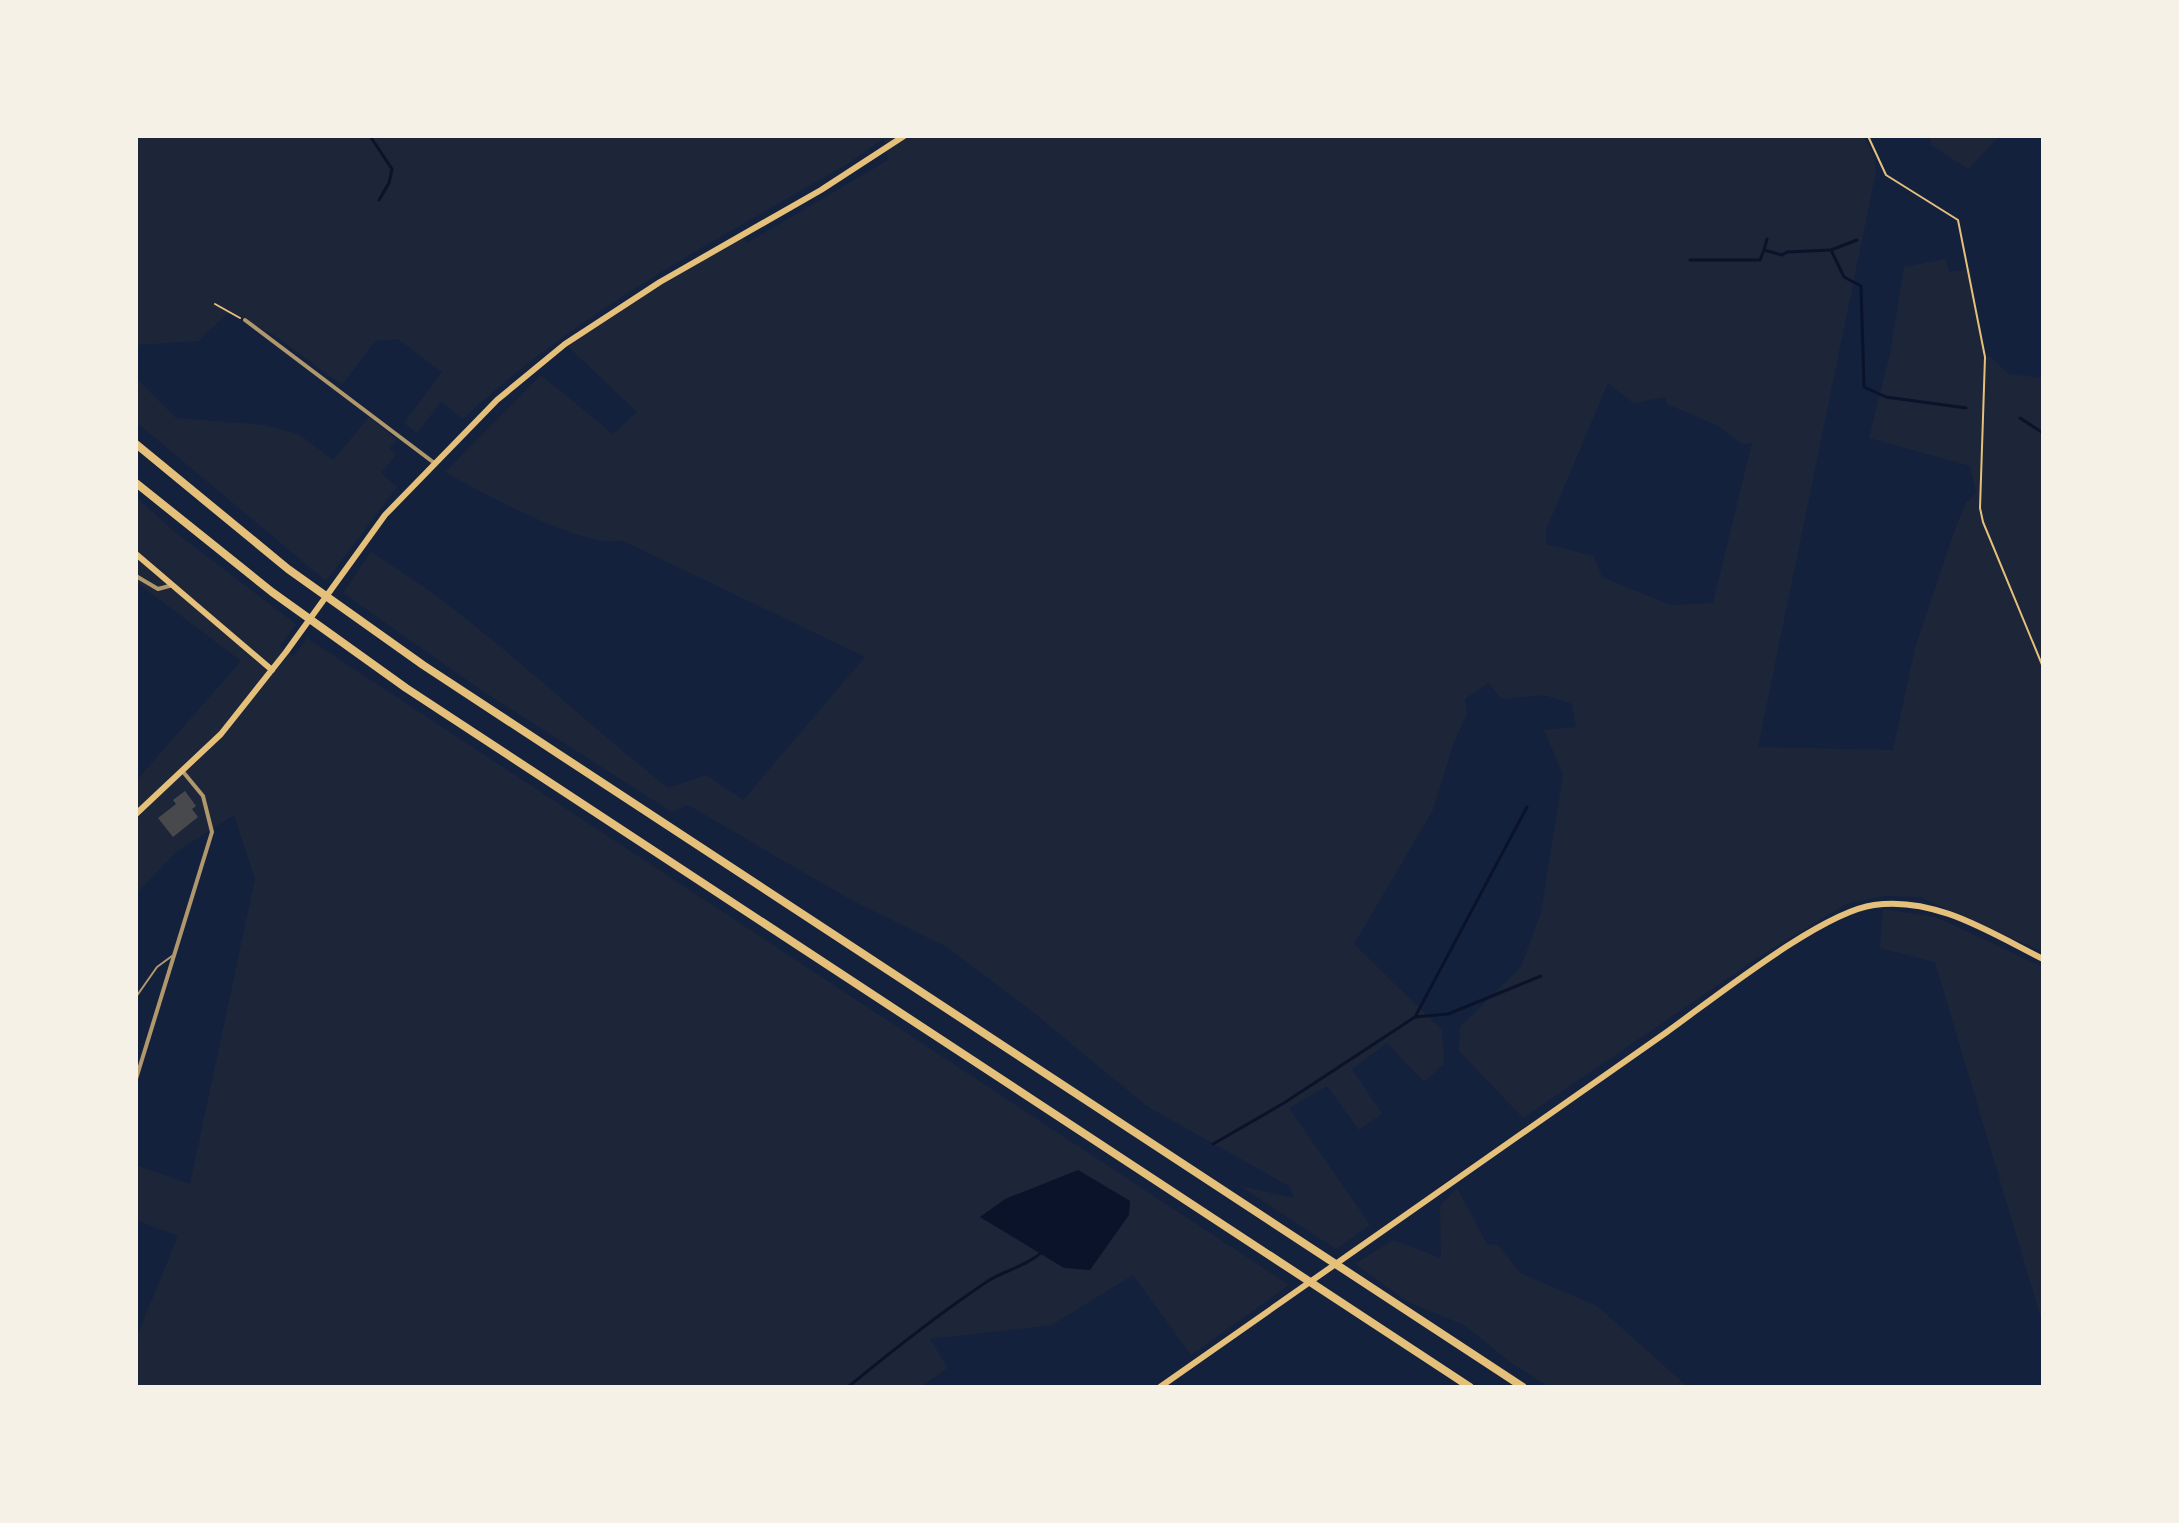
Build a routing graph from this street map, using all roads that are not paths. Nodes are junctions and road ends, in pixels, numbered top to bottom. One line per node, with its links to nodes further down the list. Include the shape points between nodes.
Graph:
1 (904, 136): 4 (main road, via 565,344)
2 (245, 320): 4 (street)
3 (136, 444): 18 (highway, via 288,569 423,665)
4 (433, 462): 9 (main road, via 385,515)
5 (136, 483): 17 (highway, via 260,584 406,688)
6 (136, 554): 8 (main road)
7 (136, 576): 8 (street, via 158,589)
8 (173, 585): 9 (main road)
9 (272, 670): 10 (main road)
10 (184, 773): 11 (main road); 12 (street, via 203,796 212,832)
11 (136, 814)
12 (177, 952): 14 (lane, via 157,967); 15 (street)
13 (2043, 959): 16 (main road, via 1921,905 1849,911 1740,981)
14 (136, 997)
15 (136, 1079)
16 (1160, 1387)
17 (1470, 1387)
18 (1523, 1387)

